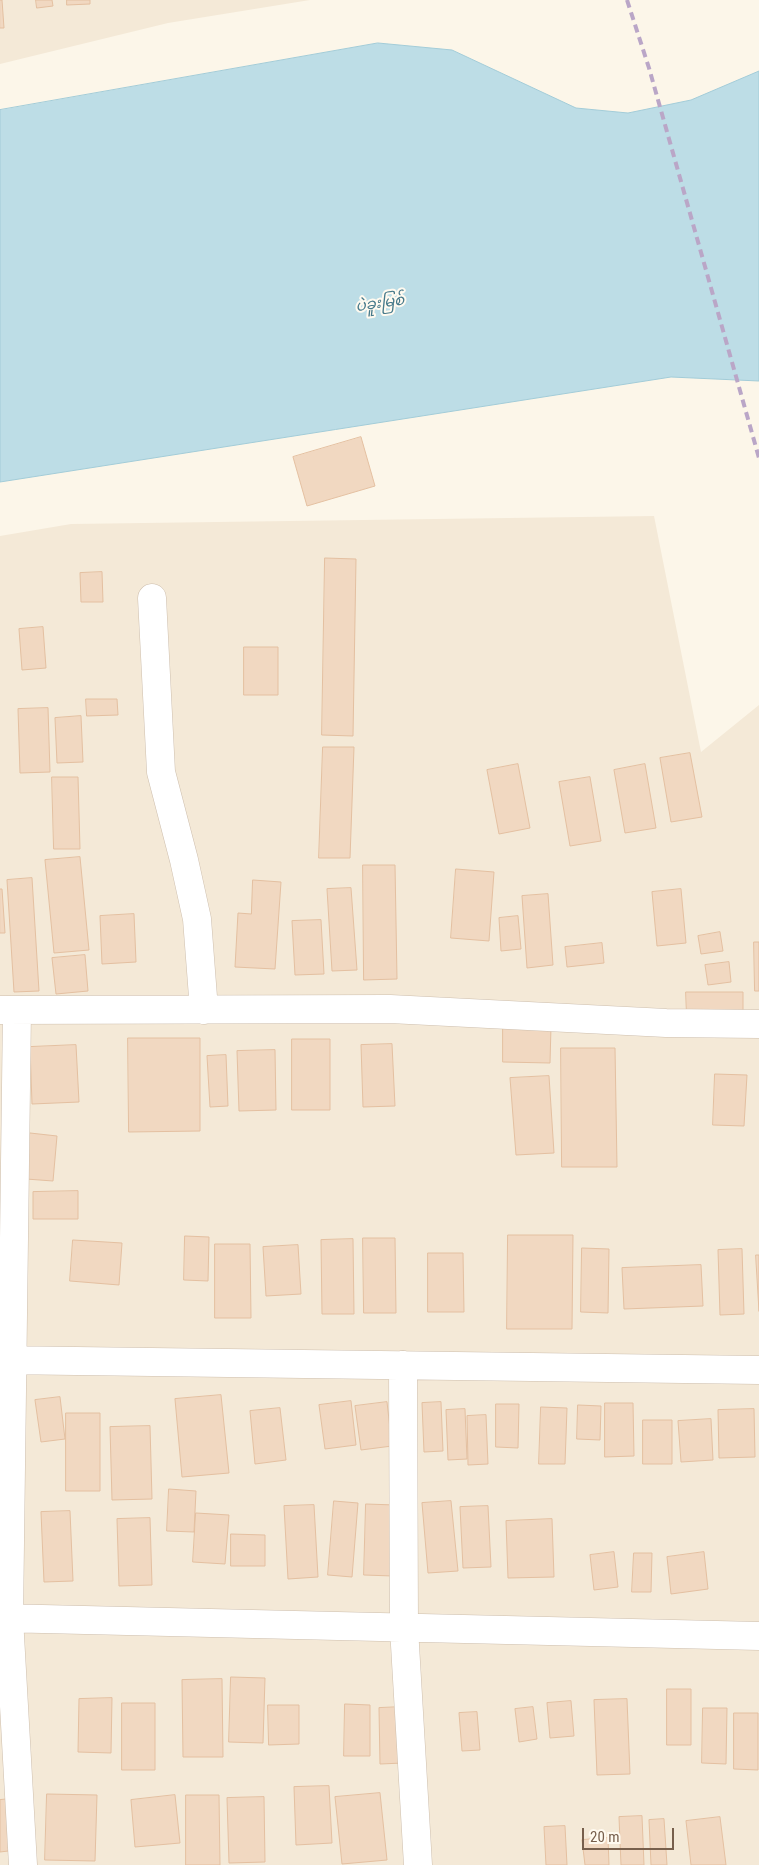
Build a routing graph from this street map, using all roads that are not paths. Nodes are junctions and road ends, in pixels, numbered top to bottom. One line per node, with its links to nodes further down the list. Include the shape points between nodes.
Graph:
1 (152, 598): 3 (street, via 161,772 197,919)
2 (9, 1010): 3 (street); 5 (street)
3 (204, 1010): 4 (street, via 390,1009 666,1023)
4 (759, 1024)
5 (6, 1359): 6 (street); 8 (street)
6 (403, 1365): 7 (street); 9 (street)
7 (759, 1370)
8 (5, 1618): 9 (street); 11 (street)
9 (404, 1628): 10 (street); 12 (street)
10 (759, 1636)
11 (23, 1865)
12 (418, 1865)

